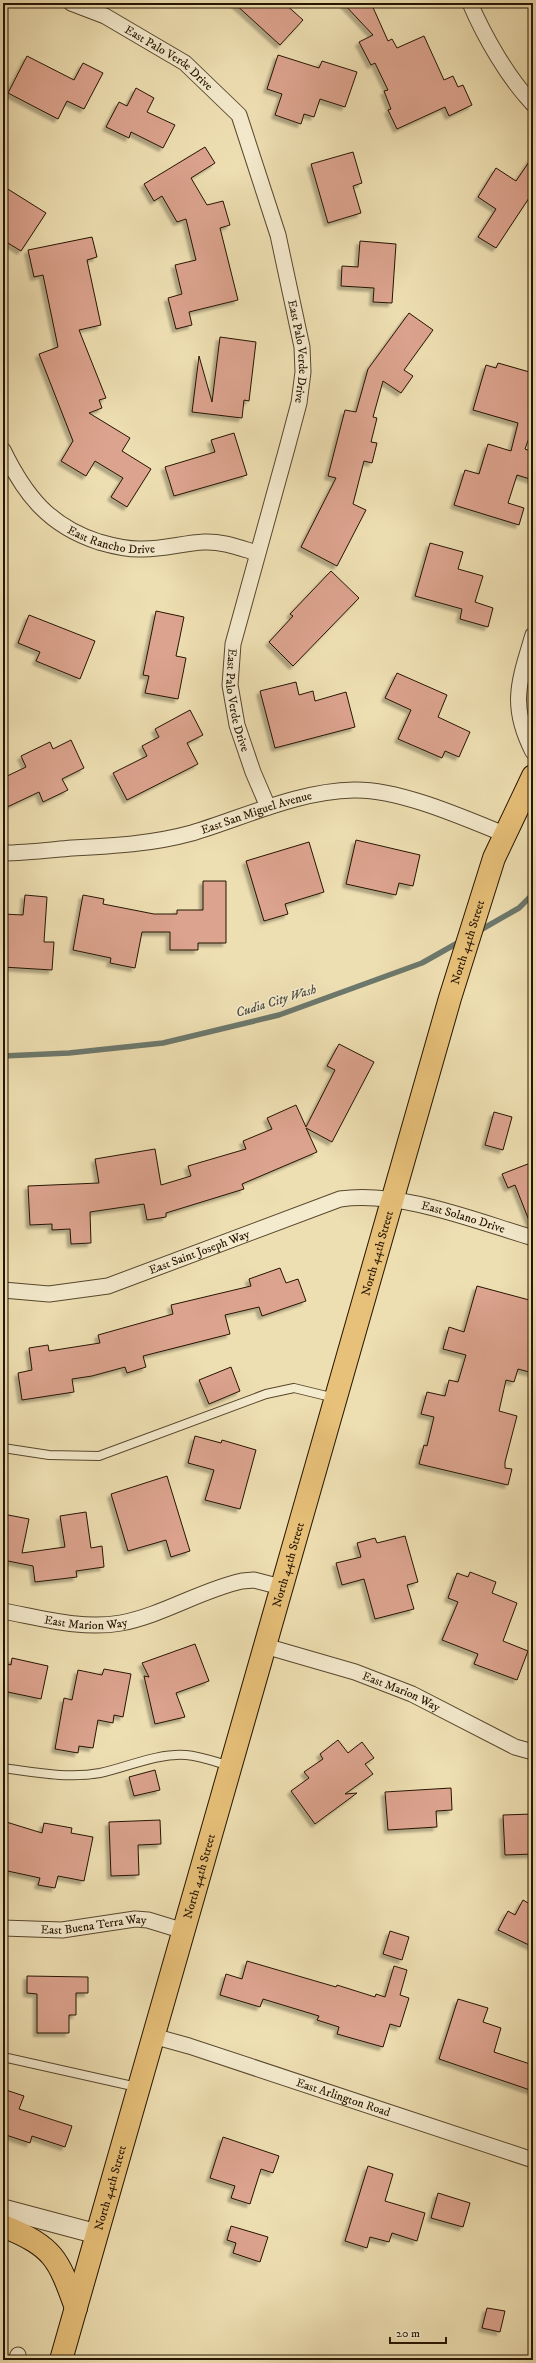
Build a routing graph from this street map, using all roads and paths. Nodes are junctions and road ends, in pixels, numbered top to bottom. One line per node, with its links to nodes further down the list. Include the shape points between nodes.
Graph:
1 (71, 3): 5 (street, East Palo Verde Drive, via 105,16 185,63 239,116 278,235 303,359 299,403)
2 (470, 3): 3 (street, via 496,51)
3 (533, 104)
4 (3, 450): 5 (street, East Rancho Drive, via 29,496 52,519 81,536 113,546 142,549 205,542 233,545)
5 (258, 553): 9 (street, East Palo Verde Drive, via 233,644 230,685 237,725 252,772)
6 (533, 635): 7 (street, via 518,686 523,732)
7 (533, 752)
8 (533, 776): 10 (main road, North 44th Street)
9 (268, 807): 10 (street, East San Miguel Avenue, via 300,797 354,790 385,793 467,819); 11 (street, East San Miguel Avenue, via 152,842 112,847)
10 (504, 834): 12 (main road, North 44th Street, via 475,915)
11 (3, 853)
12 (392, 1200): 13 (street, East Solano Drive, via 438,1210); 14 (street, East Saint Joseph Way, via 356,1197 340,1199 108,1286 48,1294); 15 (main road, North 44th Street)
13 (533, 1238)
14 (3, 1290)
15 (335, 1398): 16 (lane, via 294,1388 266,1394 99,1456 49,1455); 17 (main road, North 44th Street)
16 (3, 1448)
17 (281, 1587): 18 (street, East Marion Way, via 254,1580 242,1580 122,1623 99,1625 67,1623); 19 (main road, North 44th Street)
18 (3, 1611)
19 (265, 1646): 20 (street, East Marion Way, via 355,1672 398,1688 515,1747); 21 (main road, North 44th Street)
20 (533, 1752)
21 (230, 1766): 22 (lane, via 188,1755 177,1755 99,1773 54,1774); 24 (main road, North 44th Street)
22 (3, 1768)
23 (3, 1928): 24 (street, East Buena Terra Way, via 62,1930 135,1919 148,1920)
24 (184, 1931): 25 (main road, North 44th Street)
25 (153, 2036): 27 (main road, North 44th Street); 28 (street, East Arlington Road)
26 (3, 2057): 27 (lane)
27 (138, 2088): 31 (main road, North 44th Street)
28 (533, 2160)
29 (3, 2209): 31 (street)
30 (3, 2226): 32 (main road, via 32,2238 46,2249 63,2274)
31 (97, 2234): 32 (main road, North 44th Street)
32 (76, 2308): 33 (main road, North 44th Street)
33 (61, 2360)

